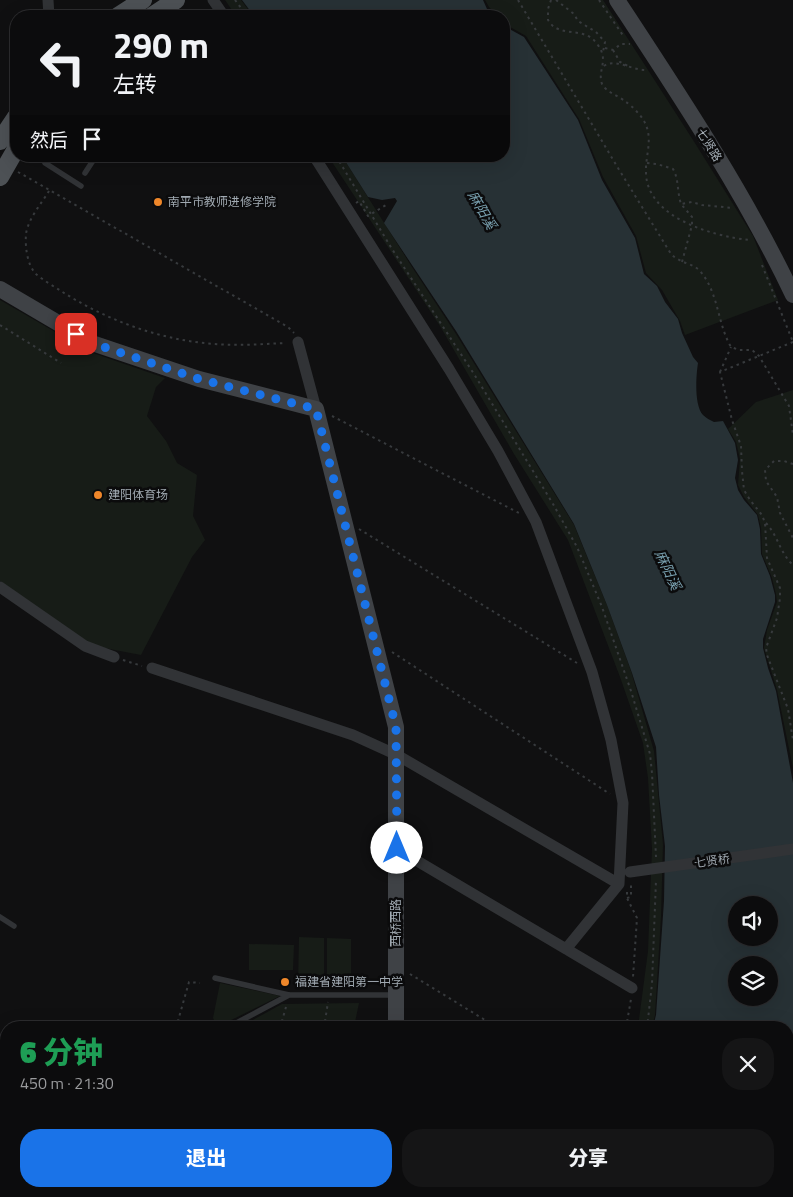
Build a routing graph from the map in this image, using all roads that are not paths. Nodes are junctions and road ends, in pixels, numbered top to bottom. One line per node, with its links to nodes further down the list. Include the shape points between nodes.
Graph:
1 (143, 0): 4 (main road)
2 (176, 0): 5 (main road)
3 (617, 0): 16 (main road, 七贤路, via 654,69 745,203)
4 (127, 10)
5 (161, 10)
6 (10, 126): 7 (main road)
7 (0, 141)
8 (10, 159): 12 (main road)
9 (45, 162): 14 (lane)
10 (92, 162): 13 (lane)
11 (318, 162): 26 (street, via 449,369 536,522 592,672 611,740 623,803)
12 (3, 171)
13 (85, 174)
14 (81, 186)
15 (0, 289): 18 (main road, via 92,343 199,379)
16 (793, 295)
17 (298, 342): 18 (street)
18 (316, 409): 22 (main road, 西桥西路, via 396,727)
19 (0, 587): 20 (street, via 85,646)
20 (114, 657)
21 (152, 668): 22 (street, via 353,735)
22 (397, 755): 23 (main road, 西桥西路); 26 (street)
23 (397, 848): 29 (street); 33 (main road, 西桥西路)
24 (793, 849): 25 (street, 七贤桥)
25 (630, 872)
26 (619, 884): 29 (street)
27 (0, 917): 28 (lane)
28 (14, 926)
29 (566, 949): 31 (street)
30 (215, 978): 32 (lane)
31 (632, 988)
32 (289, 995): 33 (lane); 34 (lane)
33 (396, 995): 35 (main road, 西桥西路)
34 (240, 1021)
35 (396, 1021)

